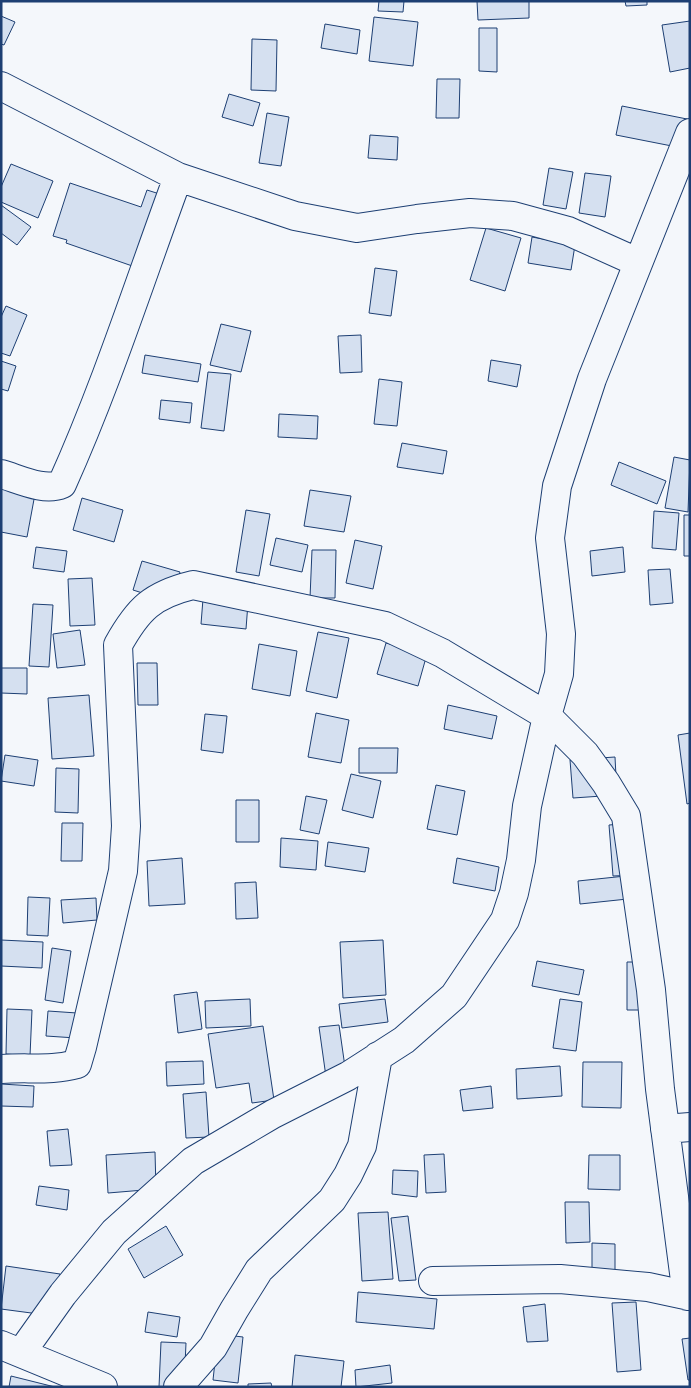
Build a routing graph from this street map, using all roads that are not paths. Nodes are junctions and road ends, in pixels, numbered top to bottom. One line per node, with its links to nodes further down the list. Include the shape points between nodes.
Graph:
1 (1, 86): 3 (street)
2 (690, 134): 4 (street)
3 (178, 177): 4 (street, via 295,216 357,228 470,213 513,216 568,231); 5 (street, via 110,366 62,484 47,487)
4 (637, 262): 6 (street, via 592,379 557,486 550,538 561,634 559,674)
5 (1, 474)
6 (547, 716): 7 (street, via 527,806 521,860 505,920 454,996 404,1040); 8 (street, via 442,653 385,626 193,584 156,598 130,623 118,645 126,826 123,870 77,1064 52,1069); 9 (street, via 585,754 626,816 651,990)
7 (378, 1056): 12 (street, via 348,1076 273,1114 193,1161 114,1232 63,1294); 14 (street, via 362,1146 348,1175 332,1200 259,1270 213,1347)
8 (1, 1069)
9 (677, 1128): 11 (street)
10 (433, 1281): 11 (street, via 560,1279 648,1287)
11 (688, 1296)
12 (11, 1349): 13 (street)
13 (103, 1387)
14 (178, 1387)

